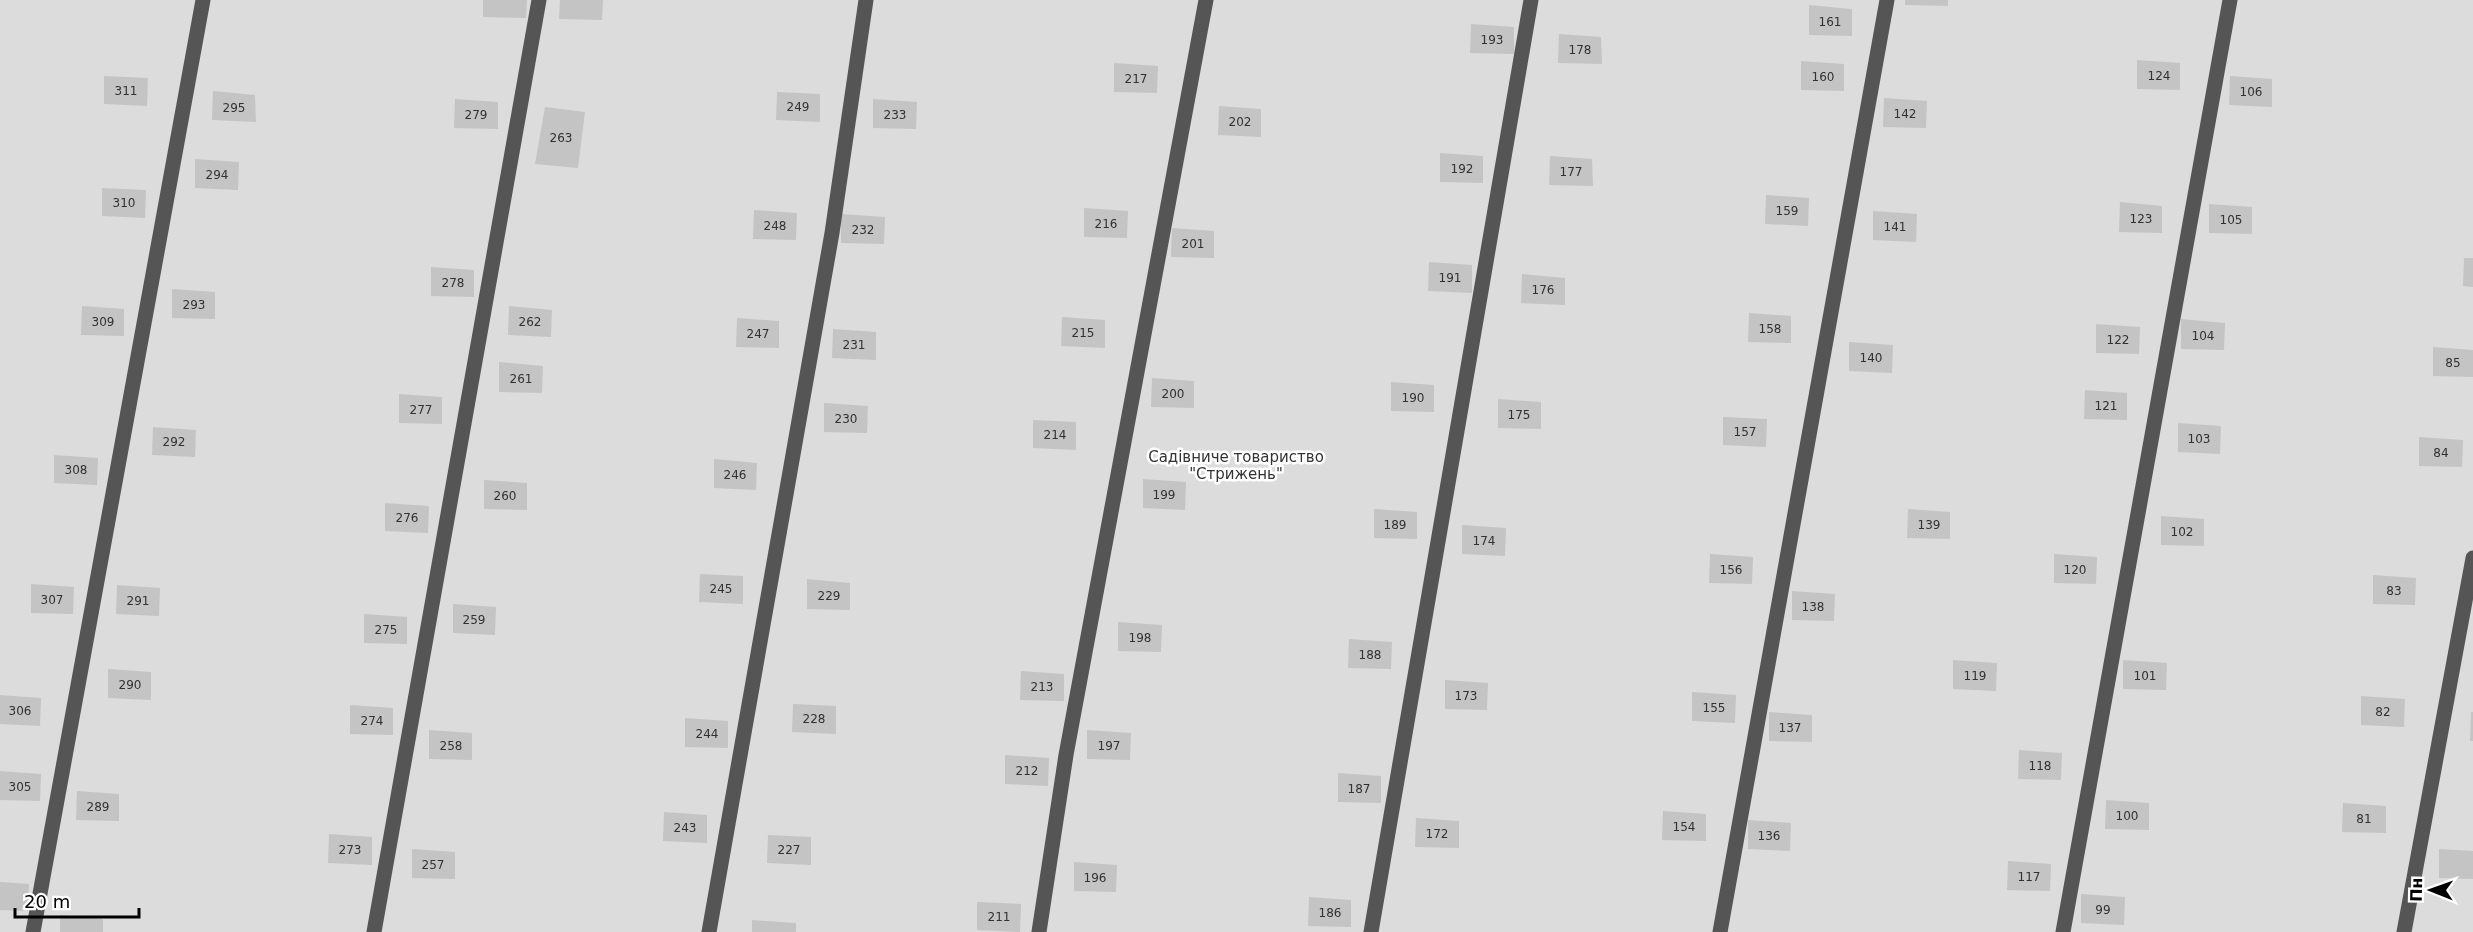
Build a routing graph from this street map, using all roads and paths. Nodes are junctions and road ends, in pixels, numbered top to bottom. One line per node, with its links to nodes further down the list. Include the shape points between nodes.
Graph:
1 (202, 0): 9 (street)
2 (539, 0): 10 (street)
3 (866, 0): 11 (street, via 832,232)
4 (1206, 0): 12 (street, via 1066,755)
5 (1531, 0): 13 (street)
6 (1887, 0): 14 (street)
7 (2230, 0): 15 (street)
8 (2473, 558): 16 (street)
9 (33, 932)
10 (374, 932)
11 (709, 932)
12 (1039, 932)
13 (1371, 932)
14 (1720, 932)
15 (2063, 932)
16 (2404, 932)

